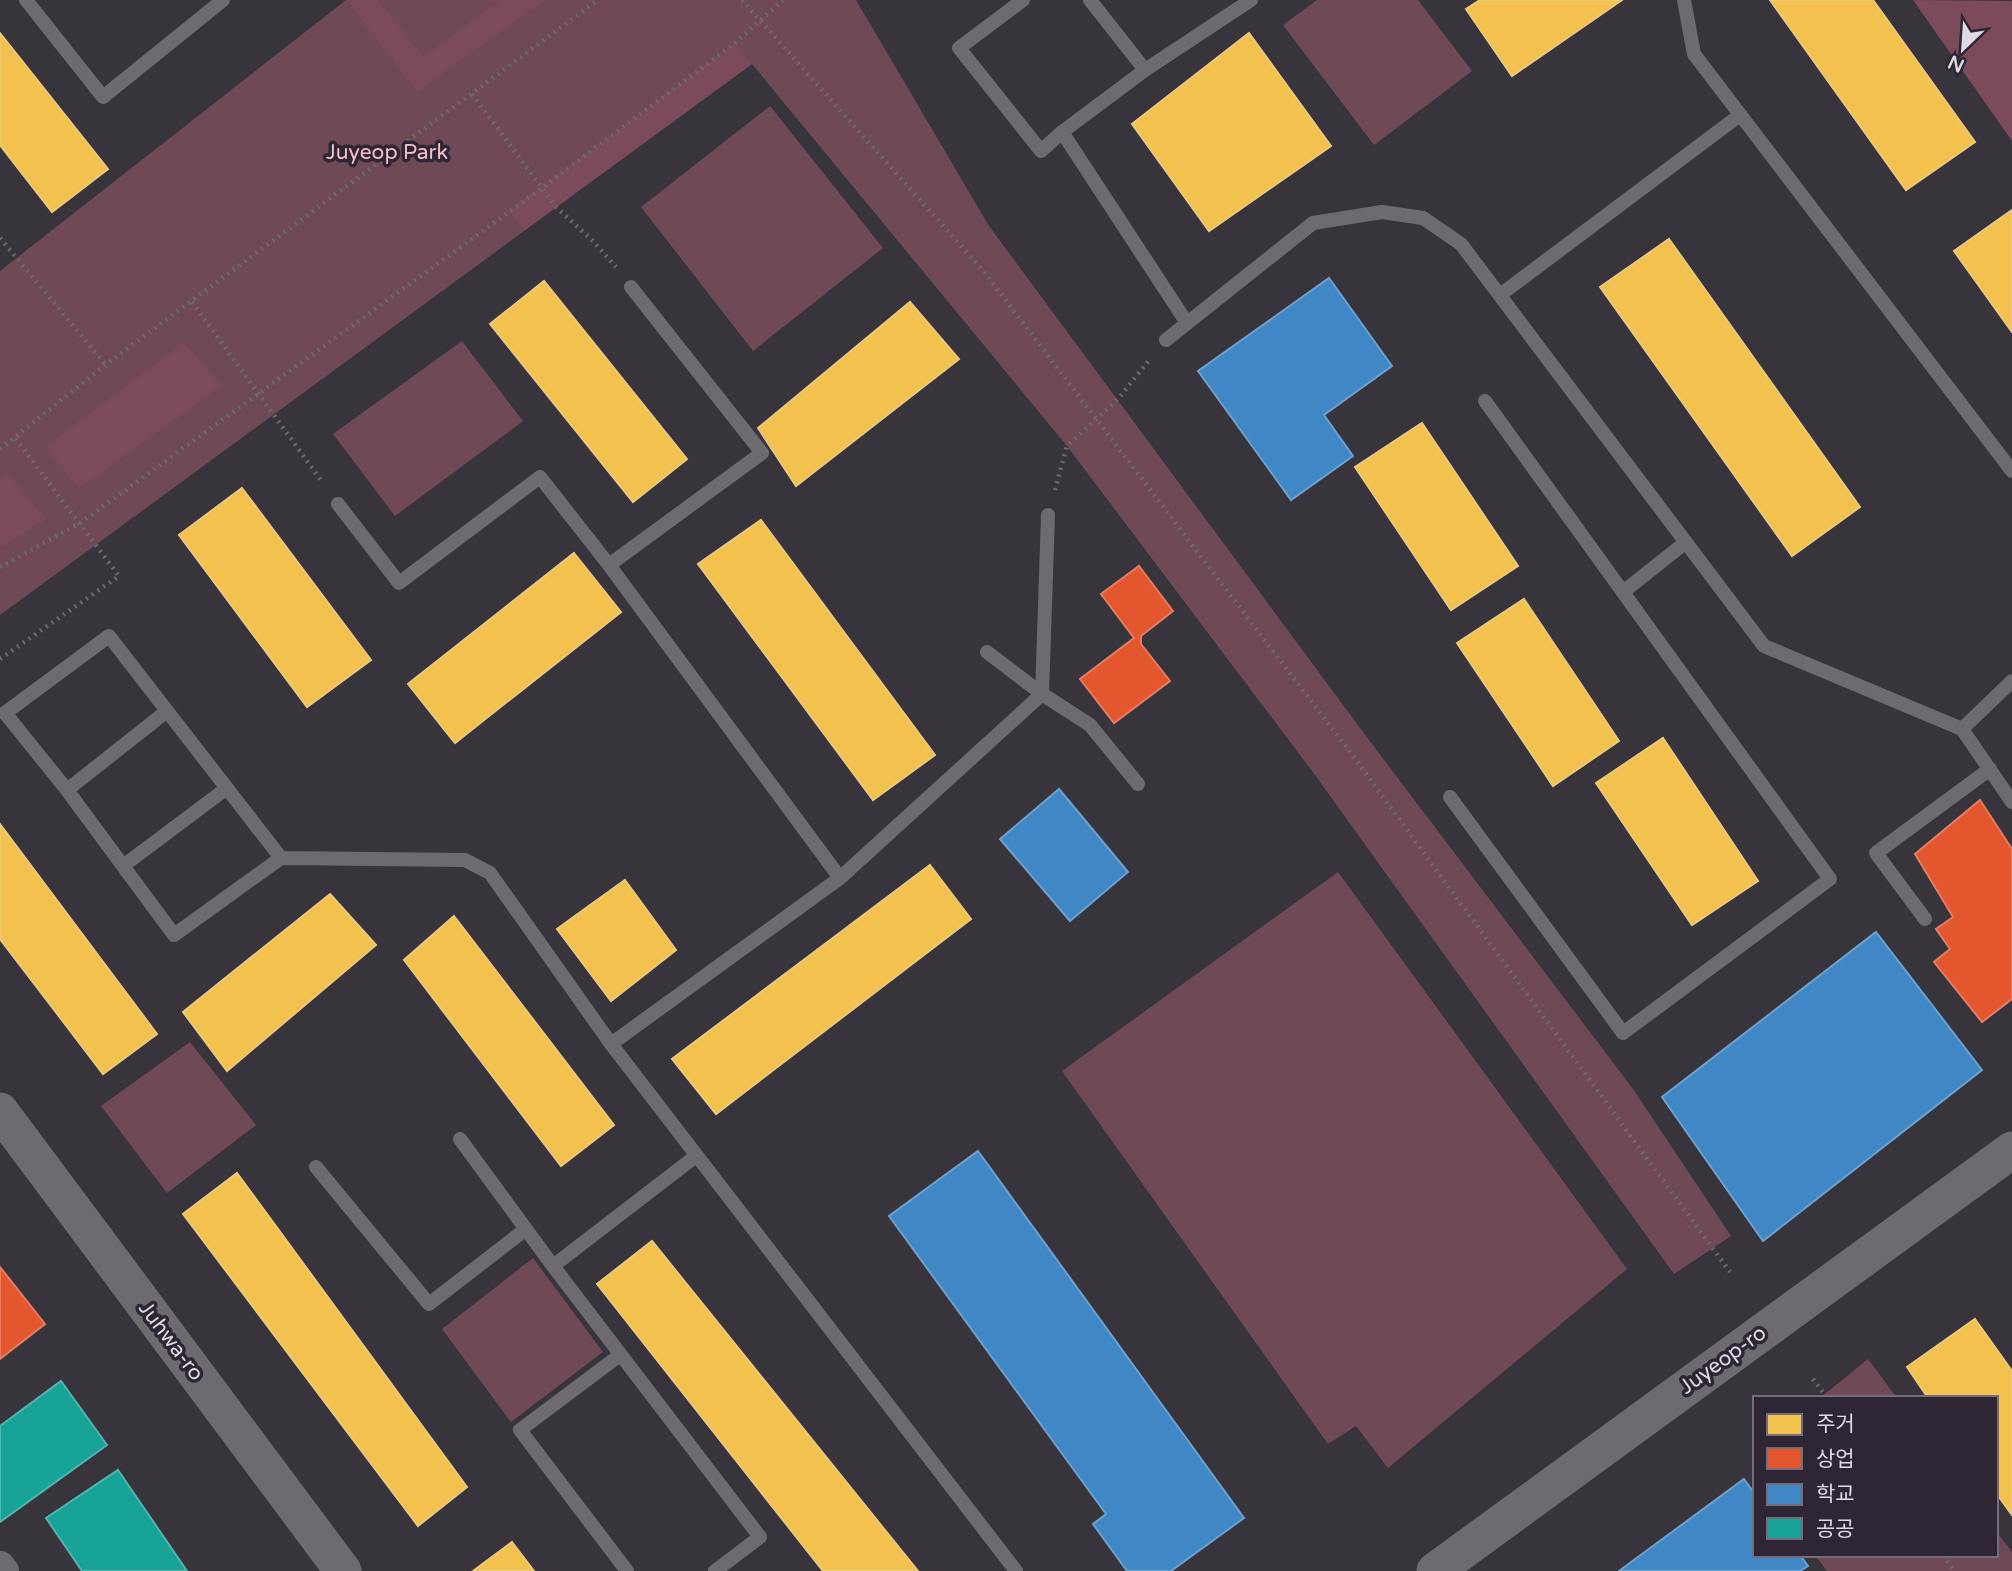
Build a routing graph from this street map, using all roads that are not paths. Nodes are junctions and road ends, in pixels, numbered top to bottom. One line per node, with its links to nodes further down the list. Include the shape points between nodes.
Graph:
1 (26, 0): 2 (lane, via 103,97)
2 (223, 0)
3 (1023, 0): 9 (lane, via 959,48 1041,150)
4 (1090, 0): 7 (lane)
5 (1251, 0): 7 (lane)
6 (1684, 0): 8 (lane, via 1694,54)
7 (1145, 70): 9 (lane)
8 (1741, 116): 11 (lane); 15 (lane)
9 (1062, 132): 12 (lane)
10 (631, 287): 19 (lane, via 762,453)
11 (1500, 295): 12 (lane, via 1461,244 1423,218 1382,212 1312,223); 18 (lane)
12 (1186, 323): 13 (lane)
13 (1166, 340)
14 (1485, 401): 20 (lane)
15 (2012, 471)
16 (338, 504): 19 (lane, via 399,583 540,477)
17 (1048, 514): 23 (lane)
18 (1686, 542): 20 (lane); 25 (lane, via 1764,646)
19 (609, 565): 34 (lane)
20 (1623, 592): 30 (lane, via 1830,879 1623,1033)
21 (987, 652): 23 (lane)
22 (2012, 681): 25 (lane)
23 (1042, 694): 27 (lane, via 1090,725); 34 (lane)
24 (167, 711): 28 (lane); 29 (lane); 29 (lane, via 109,636 5,713)
25 (1962, 729): 26 (lane)
26 (1990, 769): 31 (lane); 35 (lane, via 1876,853)
27 (1138, 784)
28 (227, 788): 32 (lane); 33 (lane)
29 (67, 790): 33 (lane)
30 (1450, 796)
31 (2012, 802)
32 (281, 858): 33 (lane, via 174,935); 36 (lane, via 465,860 490,873)
33 (123, 866)
34 (840, 878): 36 (lane)
35 (1925, 919)
36 (611, 1044): 40 (lane)
37 (0, 1111): 47 (street, Juhwa-ro)
38 (460, 1139): 42 (lane)
39 (2012, 1150): 51 (street, Juyeop-ro)
40 (696, 1157): 43 (lane); 50 (lane)
41 (316, 1167): 42 (lane, via 429,1304)
42 (526, 1229): 43 (lane)
43 (553, 1266): 44 (lane)
44 (620, 1355): 48 (lane, via 520,1430); 49 (lane, via 760,1537)
45 (0, 1566): 46 (street)
46 (4, 1571)
47 (343, 1571)
48 (627, 1571)
49 (715, 1571)
50 (1016, 1571)
51 (1435, 1571)

